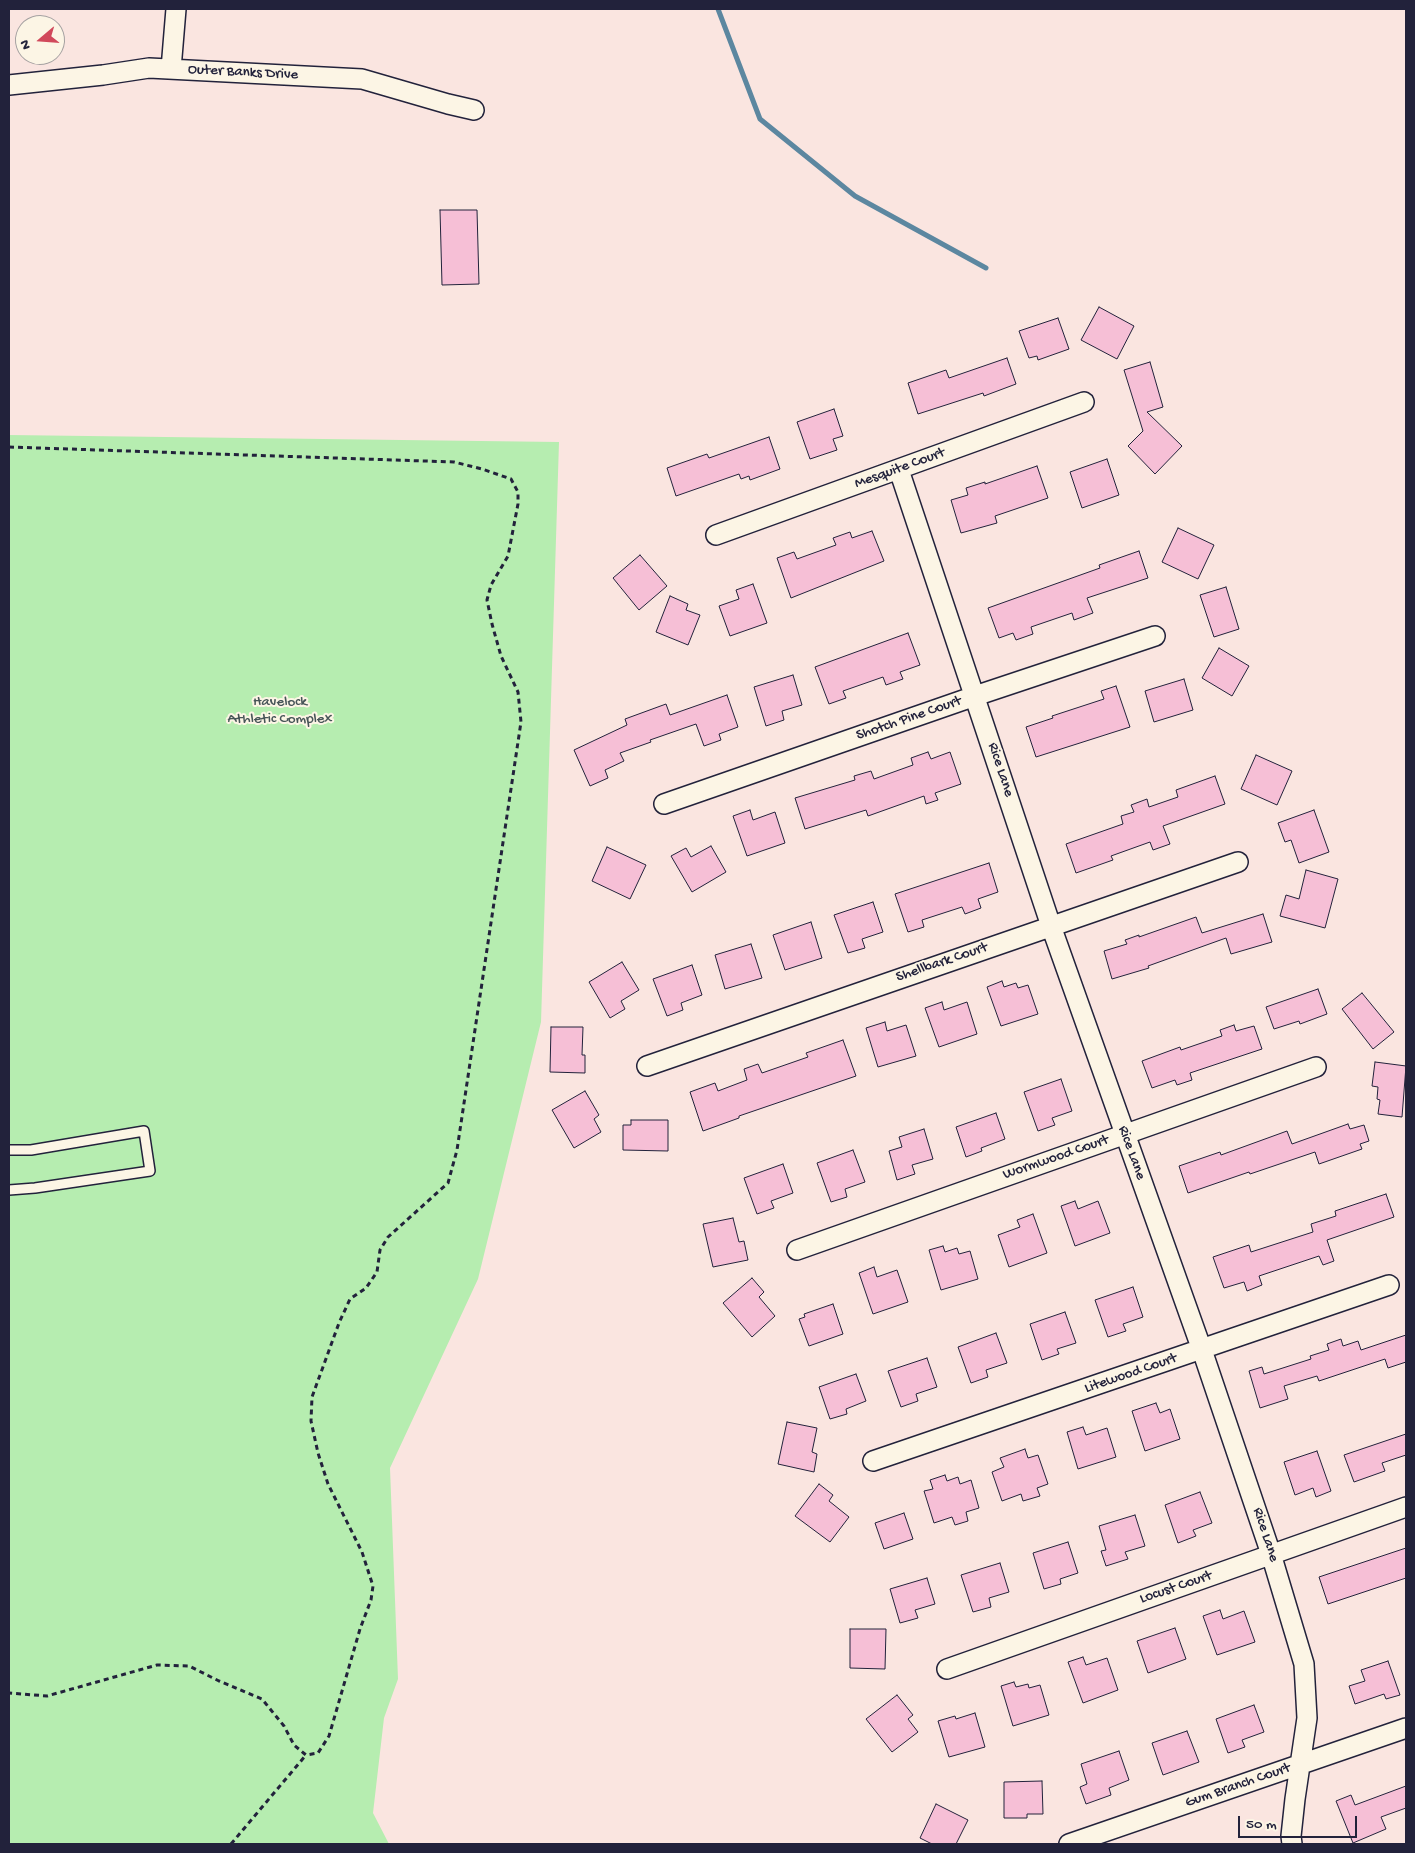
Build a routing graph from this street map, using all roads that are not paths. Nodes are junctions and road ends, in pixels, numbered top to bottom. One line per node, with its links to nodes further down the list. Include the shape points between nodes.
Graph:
1 (176, 9): 2 (street)
2 (171, 69): 3 (street, Outer Banks Drive, via 149,68); 4 (street, Outer Banks Drive, via 362,79)
3 (9, 84)
4 (474, 110)
5 (1084, 402): 6 (street, Mesquite Court)
6 (898, 470): 7 (street, Mesquite Court); 9 (street, Rice Lane)
7 (716, 535)
8 (1155, 636): 9 (street, Shotch Pine Court)
9 (975, 696): 10 (street, Shotch Pine Court); 12 (street, Rice Lane)
10 (664, 804)
11 (1238, 862): 12 (street, Shellbark Court)
12 (1051, 926): 13 (street, Shellbark Court); 15 (street, Rice Lane)
13 (647, 1066)
14 (1316, 1067): 15 (street, Wormwood Court)
15 (1124, 1134): 18 (street, Wormwood Court); 20 (street, Rice Lane)
16 (9, 1150): 17 (lane, via 31,1150 144,1131 150,1171)
17 (9, 1190)
18 (797, 1250)
19 (1389, 1285): 20 (street, Litewood Court)
20 (1202, 1350): 21 (street, Litewood Court); 23 (street, Rice Lane)
21 (873, 1462)
22 (1406, 1507): 23 (street, Locust Court)
23 (1271, 1554): 24 (street, Locust Court); 26 (street, Rice Lane, via 1304,1664 1307,1718)
24 (947, 1669)
25 (1406, 1728): 26 (street, Gum Branch Court)
26 (1299, 1765): 27 (street, Gum Branch Court); 28 (street, Rice Lane)
27 (1069, 1844)
28 (1292, 1844)

